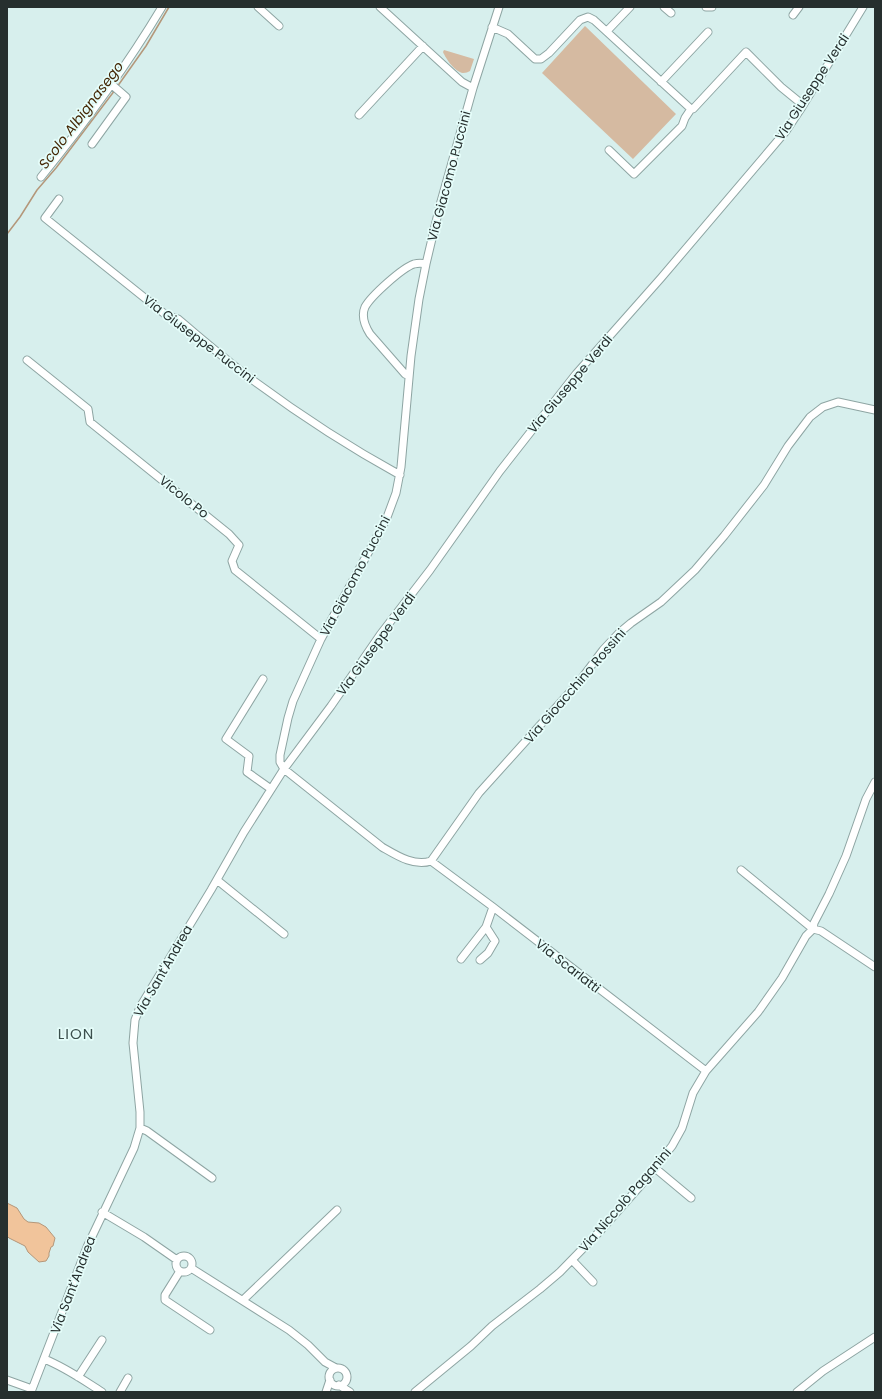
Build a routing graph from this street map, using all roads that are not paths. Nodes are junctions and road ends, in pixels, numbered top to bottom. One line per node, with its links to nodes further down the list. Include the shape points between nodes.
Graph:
1 (162, 7): 17 (street)
2 (258, 7): 11 (street)
3 (380, 7): 15 (street)
4 (498, 7): 12 (street, Via Giacomo Puccini)
5 (630, 7): 13 (street)
6 (664, 7): 9 (street)
7 (799, 7): 10 (street)
8 (863, 7): 19 (street, Via Giuseppe Verdi)
9 (670, 13)
10 (793, 15)
11 (279, 26)
12 (492, 27): 13 (street, via 508,34 531,56 538,59 544,58 584,18 594,20); 18 (street, Via Giacomo Puccini)
13 (607, 31): 16 (street)
14 (708, 32): 16 (street)
15 (423, 46): 18 (street, via 462,82); 21 (street)
16 (660, 82): 20 (street)
17 (114, 87): 22 (street, via 126,97); 24 (street)
18 (473, 88): 26 (street, Via Giacomo Puccini)
19 (803, 106): 20 (street, via 746,52); 33 (street, Via Giuseppe Verdi, via 758,166 728,197 546,410)
20 (691, 109): 23 (street, via 682,126 634,174)
21 (359, 114)
22 (92, 144)
23 (609, 150)
24 (41, 177)
25 (59, 199): 30 (street, Via Giuseppe Puccini, via 45,218 284,403)
26 (426, 264): 28 (street, Via Giacomo Puccini); 28 (street, via 415,264 399,273 371,300 364,312 364,321 370,334)
27 (28, 360): 31 (street, Vicolo Po, via 88,409 90,422 229,534 239,545 232,561 235,570)
28 (409, 376): 30 (street, Via Giacomo Puccini)
29 (875, 410): 36 (street, Via Gioacchino Rossini, via 838,402 823,407 810,417 788,446 764,486 695,570 608,644 579,682 479,793)
30 (400, 476): 31 (street, Via Giacomo Puccini, via 386,520)
31 (321, 639): 33 (street, Via Giacomo Puccini, via 288,718 280,755)
32 (263, 680): 35 (street, via 226,739 249,756 247,772)
33 (284, 769): 35 (street, Via Sant'Andrea); 36 (street, via 382,847 419,864)
34 (875, 782): 41 (street, Via Niccolò Paganini, via 864,804 846,856)
35 (271, 789): 38 (street, Via Sant'Andrea)
36 (430, 861): 39 (street, Via Scarlatti)
37 (741, 870): 41 (street)
38 (217, 880): 42 (street); 47 (street, Via Sant'Andrea, via 134,1020 133,1043)
39 (492, 907): 40 (street); 46 (street, Via Scarlatti)
40 (486, 927): 43 (street); 44 (street, via 494,941 488,953)
41 (813, 929): 45 (street, via 821,931); 46 (street, Via Niccolò Paganini, via 758,1012)
42 (284, 934)
43 (461, 959)
44 (480, 960)
45 (875, 967)
46 (706, 1071): 48 (street, Via Niccolò Paganini, via 689,1103 678,1138)
47 (140, 1128): 49 (street); 52 (street, Via Sant'Andrea, via 134,1148)
48 (655, 1168): 50 (street); 54 (street, Via Niccolò Paganini)
49 (212, 1178)
50 (691, 1198)
51 (338, 1210): 58 (street)
52 (102, 1212): 53 (street); 62 (street, Via Sant'Andrea)
53 (177, 1260): 55 (street, via 188,1257); 56 (street, via 177,1268)
54 (572, 1260): 57 (street); 76 (street, Via Niccolò Paganini)
55 (191, 1268): 56 (street, via 185,1272); 58 (street)
56 (180, 1271): 59 (street, via 165,1295 165,1300)
57 (593, 1282)
58 (243, 1300): 63 (street, via 308,1344)
59 (210, 1330)
60 (875, 1338): 77 (street, via 823,1371)
61 (102, 1340): 65 (street)
62 (44, 1359): 65 (street); 71 (street, Via Sant'Andrea)
63 (325, 1362): 64 (street); 67 (street)
64 (336, 1368): 67 (street, via 331,1371); 69 (street, via 345,1371)
65 (78, 1377): 72 (street)
66 (128, 1378): 73 (street)
67 (329, 1378): 70 (street, via 332,1384); 74 (street)
68 (7, 1380): 71 (street)
69 (346, 1381): 70 (street); 75 (street)
70 (338, 1385): 74 (street); 75 (street)
71 (32, 1391)
72 (102, 1392)
73 (120, 1392)
74 (327, 1392)
75 (350, 1392)
76 (415, 1392)
77 (796, 1392)

